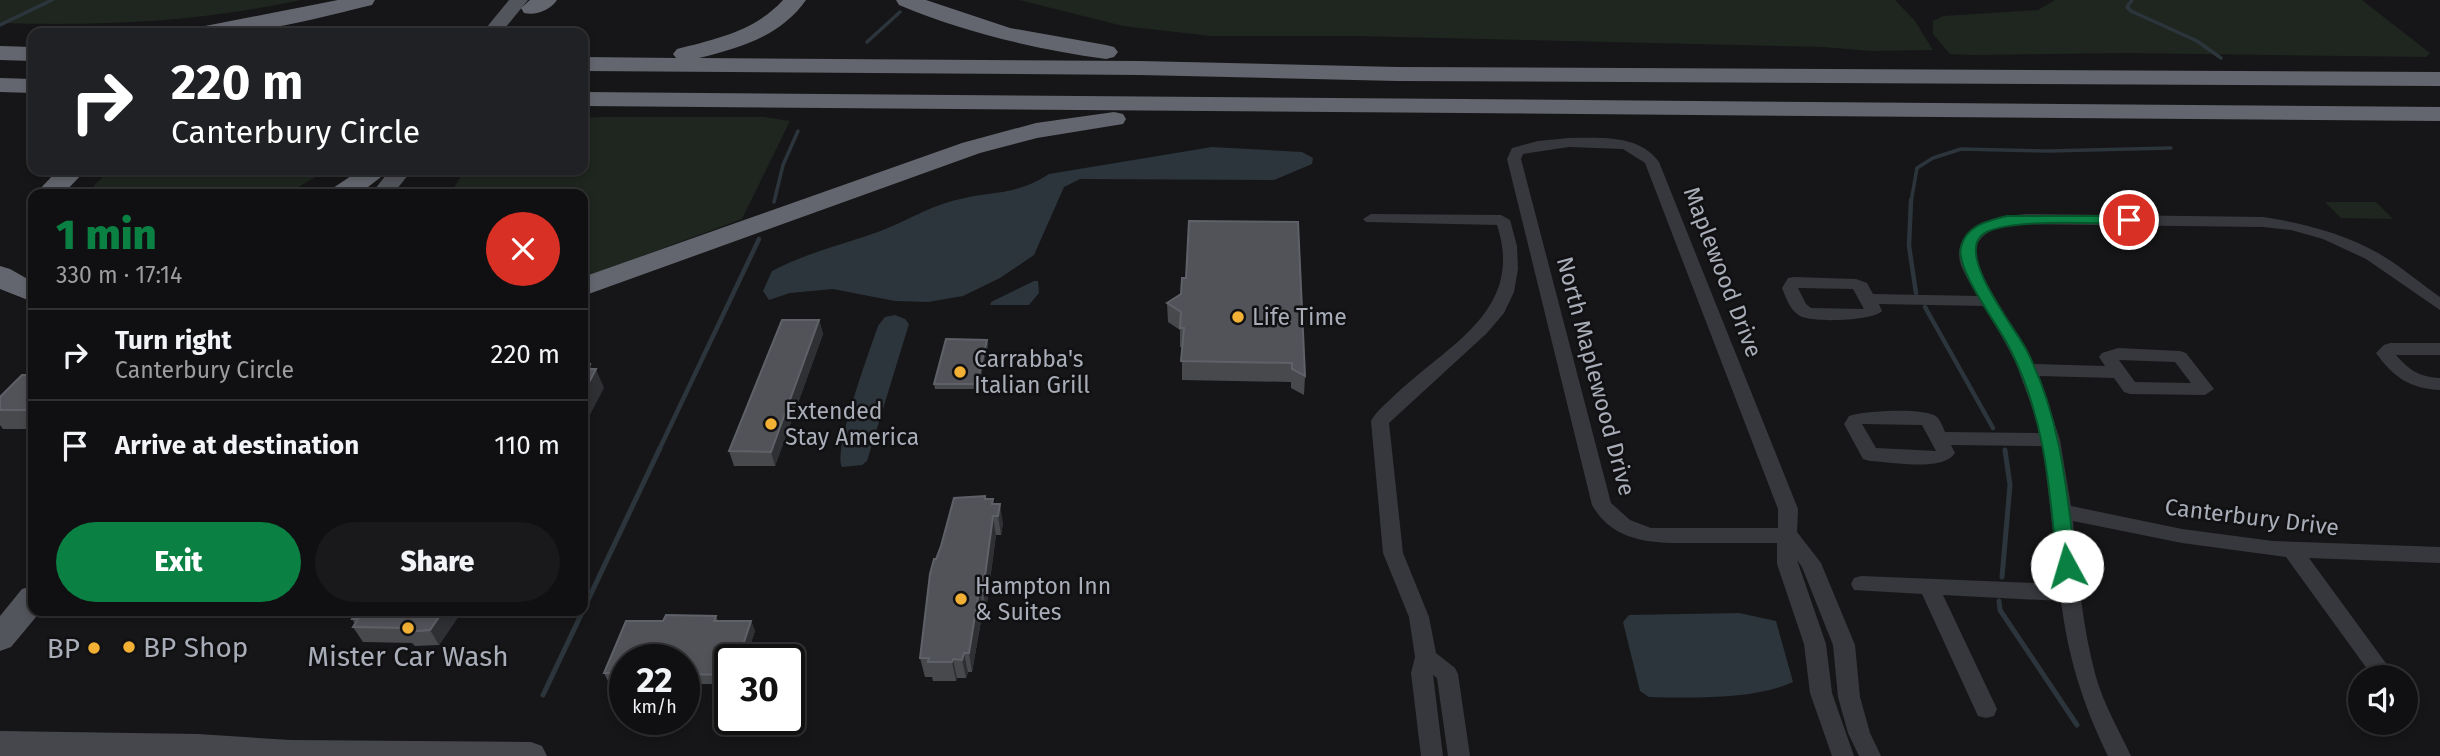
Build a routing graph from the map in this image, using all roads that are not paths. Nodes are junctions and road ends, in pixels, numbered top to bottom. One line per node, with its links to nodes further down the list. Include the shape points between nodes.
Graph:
1 (364, 0): 5 (highway)
2 (794, 0): 12 (highway, via 767,25 702,51)
3 (907, 0): 14 (highway, via 979,26 1088,50 1357,66)
4 (534, 2): 6 (main road); 7 (main road)
5 (233, 28)
6 (498, 28)
7 (516, 28)
8 (0, 44): 9 (highway)
9 (28, 44)
10 (0, 53): 11 (highway)
11 (28, 54)
12 (588, 62)
13 (588, 62): 14 (highway)
14 (1397, 74): 15 (highway)
15 (2440, 79)
16 (0, 85): 17 (highway)
17 (28, 86)
18 (588, 99): 19 (highway)
19 (1436, 106): 20 (highway); 32 (highway, via 1393,114 1141,115 1036,131 958,152)
20 (2440, 114)
21 (1517, 151): 44 (street, Maplewood Drive, via 1539,144 1618,144 1642,152 1652,162 1788,509); 44 (street, North Maplewood Drive, via 1514,159 1608,514 1631,530 1651,535)
22 (68, 175): 26 (highway)
23 (370, 175): 27 (highway)
24 (374, 175): 28 (main road)
25 (397, 175): 29 (main road)
26 (53, 189)
27 (350, 189)
28 (362, 189)
29 (386, 189)
30 (1371, 219): 52 (street, via 1501,220 1509,243 1508,282 1495,314 1380,421 1393,553 1419,617)
31 (0, 275): 33 (highway)
32 (588, 285)
33 (28, 291)
34 (1867, 299): 35 (street)
35 (1990, 301): 36 (street, via 1967,255 1970,241 1982,228 2014,219 2146,220 2263,222 2310,230 2372,256); 38 (street)
36 (2440, 305)
37 (2440, 349): 40 (street, via 2390,349 2385,353 2409,379)
38 (2029, 370): 39 (street); 42 (street)
39 (2117, 372): 39 (street, via 2108,355 2175,356 2183,359 2205,390 2135,389)
40 (2440, 384)
41 (1941, 438): 42 (street)
42 (2051, 440): 43 (street)
43 (2061, 511): 45 (street, Canterbury Drive, via 2182,536); 49 (street)
44 (1789, 536): 59 (street, Maplewood Drive, via 1787,564 1815,644 1821,693); 60 (street, via 1811,563 1844,645 1849,697)
45 (2292, 551): 46 (street, Canterbury Drive); 53 (street)
46 (2440, 555)
47 (1861, 584): 48 (street)
48 (1929, 586): 49 (street); 54 (street)
49 (2069, 594): 61 (street, via 2086,684)
50 (28, 603): 51 (main road)
51 (0, 638)
52 (1426, 657): 57 (street, via 1422,673); 58 (street, via 1447,674)
53 (2376, 665)
54 (1986, 709)
55 (0, 745): 56 (main road)
56 (531, 756)
57 (1432, 756)
58 (1460, 756)
59 (1843, 756)
60 (1870, 756)
61 (2120, 756)

